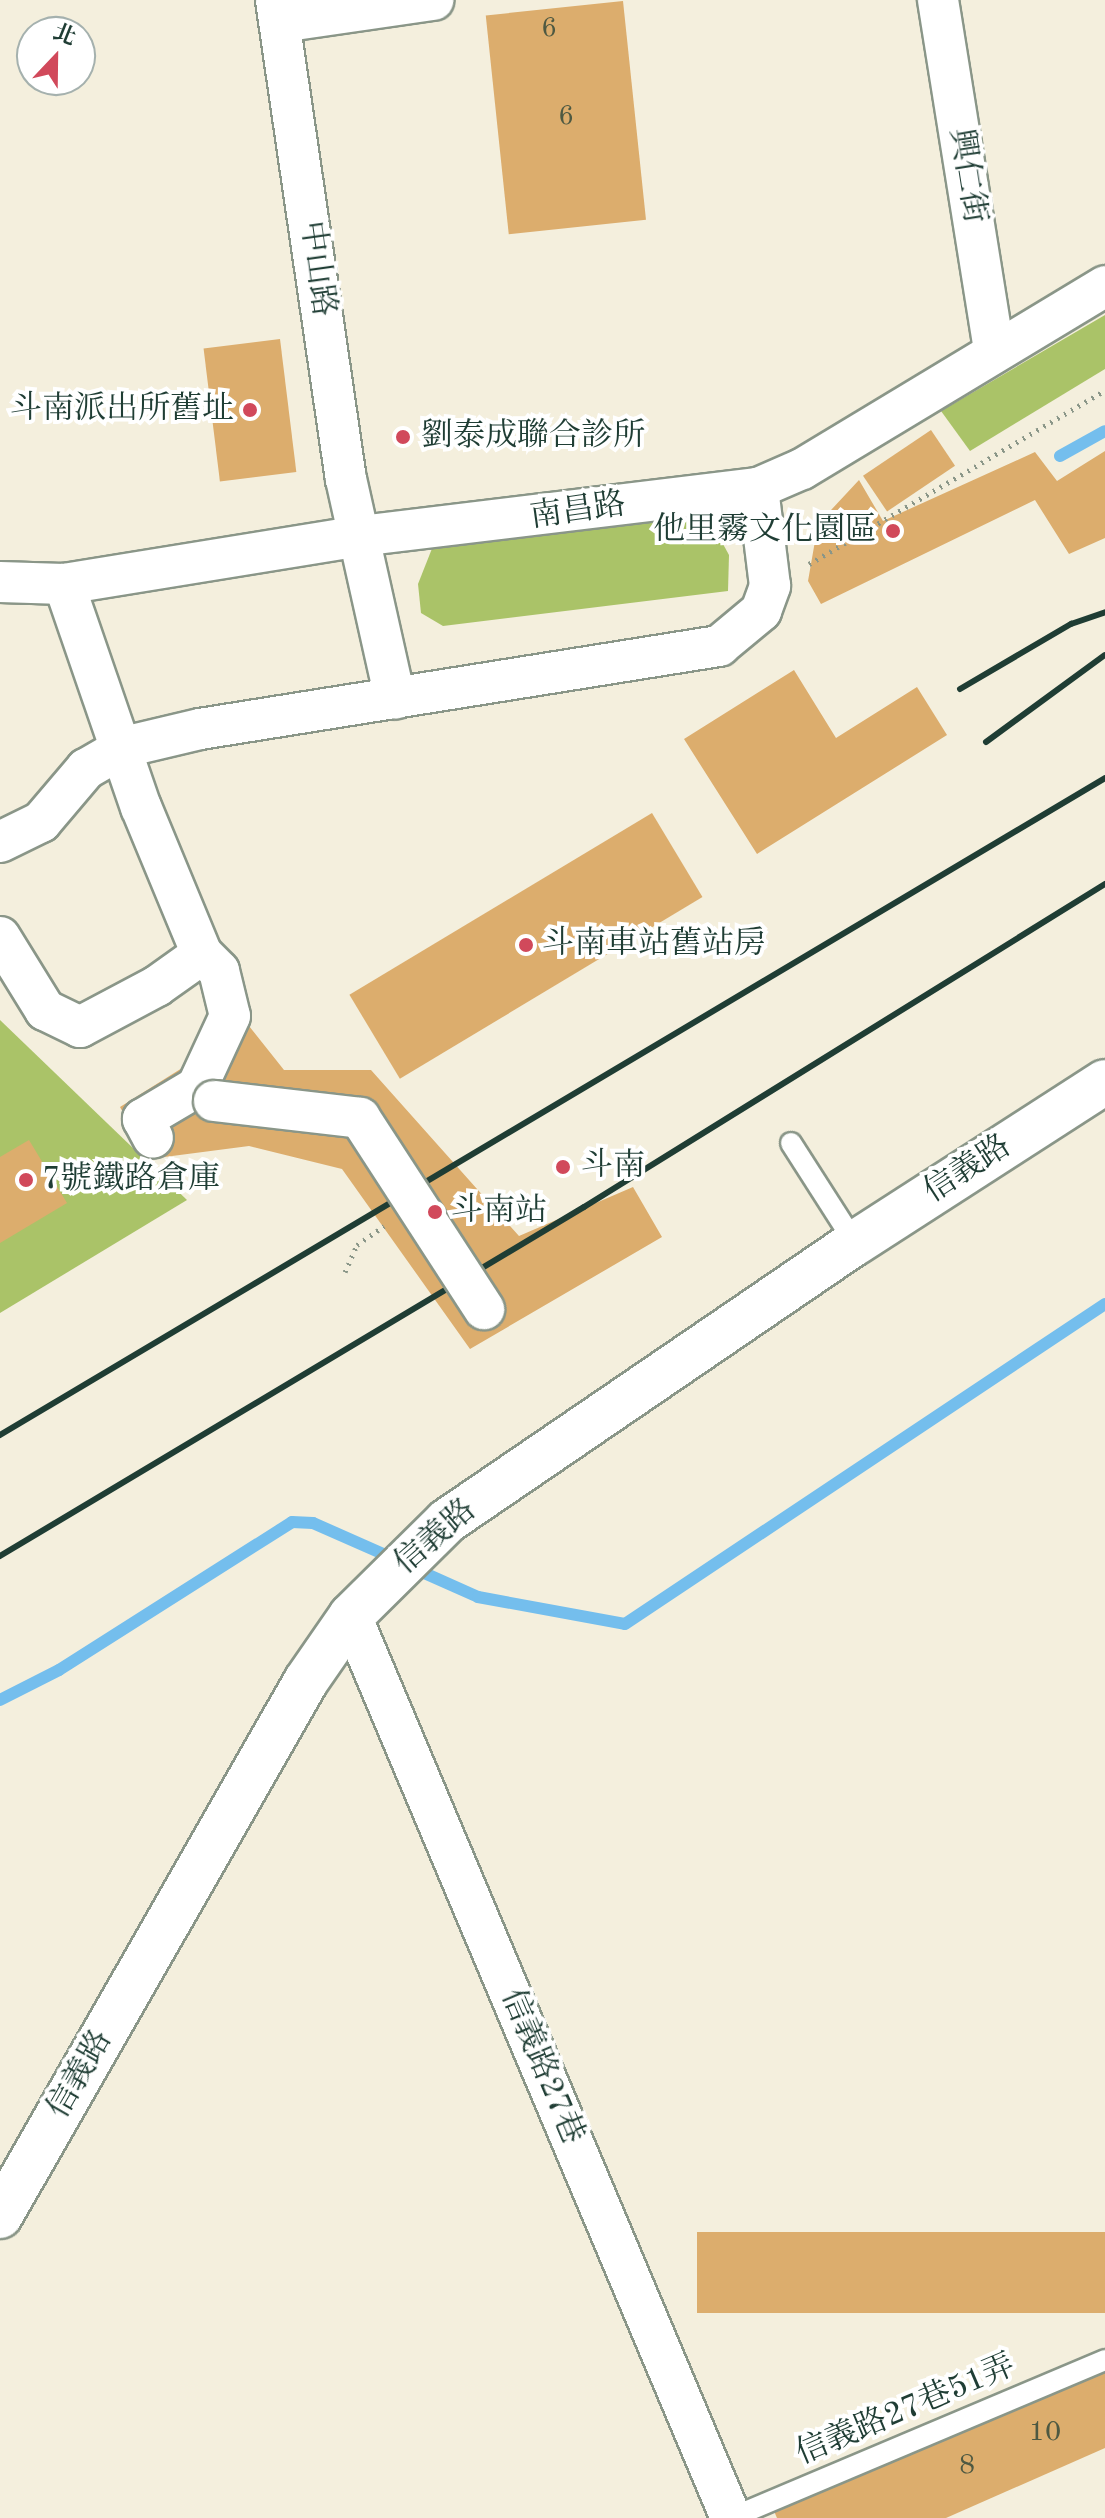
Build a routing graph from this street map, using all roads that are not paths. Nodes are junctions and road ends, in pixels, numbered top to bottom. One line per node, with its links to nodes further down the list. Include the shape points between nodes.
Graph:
1 (433, 0): 3 (street)
2 (938, 0): 5 (street, 興仁街)
3 (278, 11): 7 (street, 中山路, via 346,479)
4 (1105, 286): 5 (street, 南昌路)
5 (994, 351): 6 (street, 南昌路, via 802,469)
6 (758, 488): 7 (street, 南昌路); 10 (street, via 770,586 761,611 719,646)
7 (360, 536): 9 (street, 南昌路); 10 (street, 中山路)
8 (0, 582): 9 (street, 南昌路)
9 (64, 584): 11 (street)
10 (395, 699): 11 (street, via 200,729)
11 (124, 747): 12 (street, via 86,769 41,822); 14 (street, via 141,807)
12 (0, 842)
13 (0, 937): 14 (street, via 45,1010 80,1027 157,986)
14 (202, 954): 17 (street, via 219,971 230,1016 197,1087 143,1119)
15 (1105, 1082): 19 (street, 信義路)
16 (214, 1101): 20 (street, bridge, via 360,1118)
17 (153, 1138)
18 (791, 1143): 19 (lane)
19 (855, 1243): 21 (street, 信義路, via 447,1521)
20 (484, 1309)
21 (351, 1616): 22 (street, 信義路, via 306,1681); 24 (street, 信義路27巷)
22 (0, 2216)
23 (1105, 2360): 24 (lane, 信義路27巷51弄)
24 (731, 2518)

